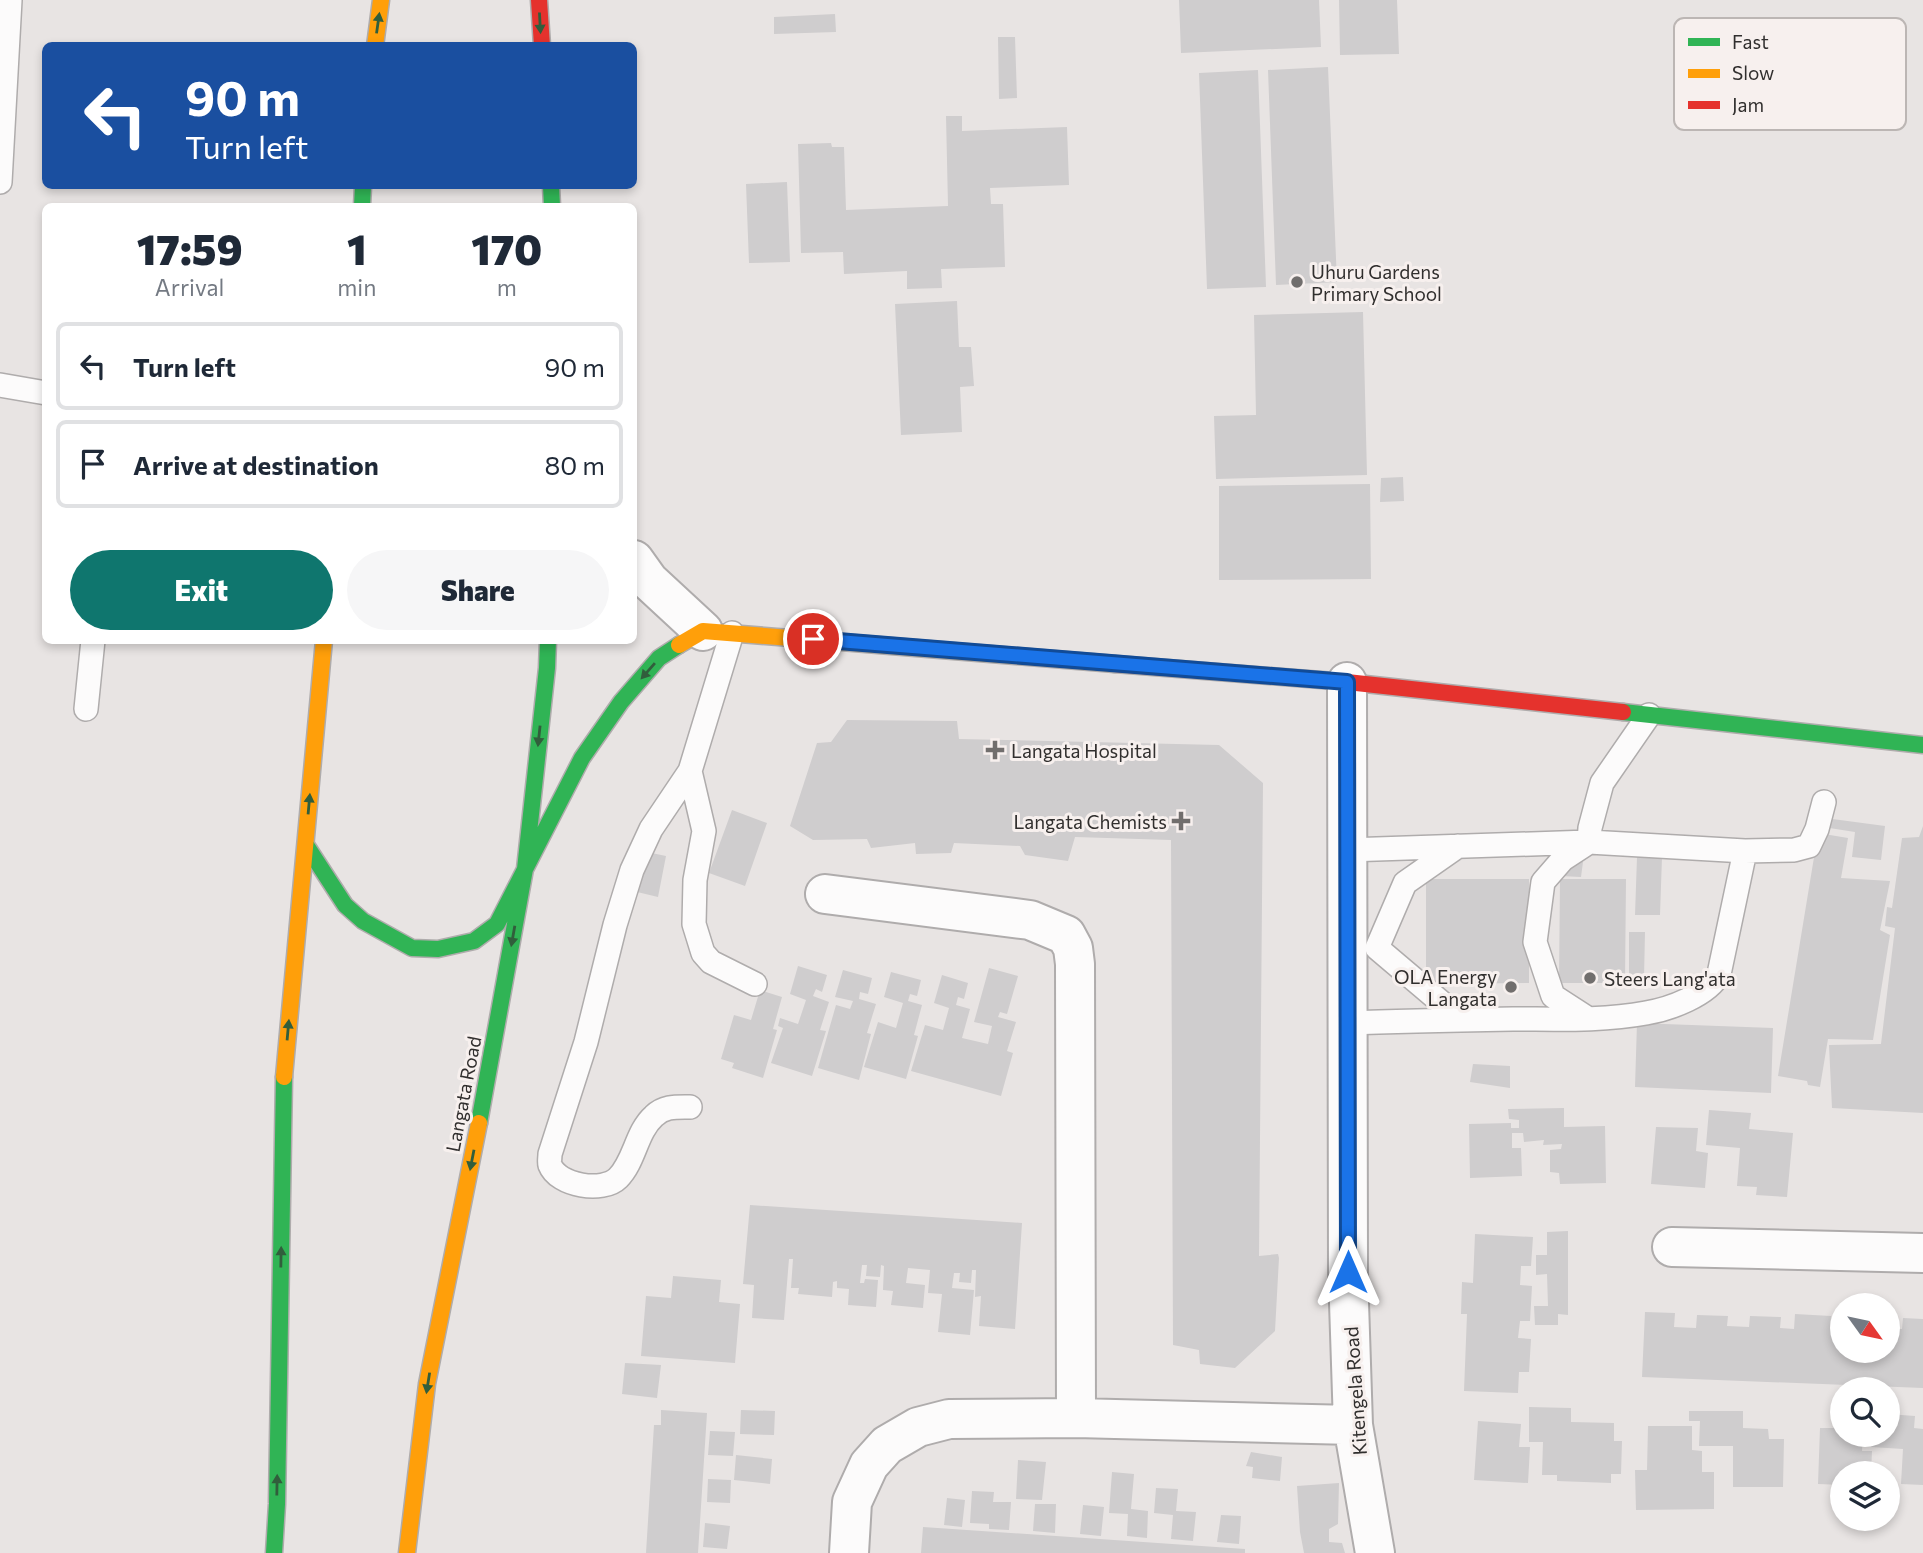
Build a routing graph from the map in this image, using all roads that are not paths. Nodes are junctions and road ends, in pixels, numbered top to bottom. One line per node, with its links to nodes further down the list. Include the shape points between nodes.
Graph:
1 (10, 0): 6 (lane)
2 (381, 0): 4 (main road, one-way to 2)
3 (539, 0): 5 (main road, one-way to 5)
4 (375, 42)
5 (542, 42)
6 (0, 182)
7 (0, 386): 8 (lane)
8 (42, 392)
9 (637, 564): 10 (street, via 649,581)
10 (718, 632): 14 (main road); 18 (lane); 25 (main road, one-way to 25, via 659,659 621,702 582,758)
11 (93, 644): 15 (lane)
12 (324, 644): 21 (main road, one-way to 12)
13 (548, 644): 25 (main road, Langata Road, one-way to 25)
14 (1347, 682): 16 (main road); 23 (street, Kitengela Road)
15 (86, 709)
16 (1650, 715): 17 (main road); 20 (lane, via 1602,783)
17 (1923, 745)
18 (690, 771): 27 (lane, via 704,831 695,880 694,924 710,962); 31 (lane, via 632,870 550,1165 563,1179 591,1187 616,1181 652,1117 670,1107)
19 (1824, 802): 24 (lane, via 1809,846)
20 (1589, 842): 22 (lane); 24 (lane); 28 (lane, via 1563,859 1543,882 1535,943 1553,996)
21 (306, 845): 25 (main road, via 345,905 363,921 412,948 438,949 474,941 497,924); 36 (main road, one-way to 21, via 284,1078)
22 (1458, 846): 23 (lane); 29 (lane, via 1405,883 1377,947)
23 (1347, 850): 30 (street, Kitengela Road)
24 (1745, 851): 28 (lane, via 1715,982 1688,999 1647,1013)
25 (525, 869): 37 (main road, Langata Road, one-way to 37, via 428,1384)
26 (825, 894): 34 (street, via 1030,920 1066,935 1073,948)
27 (755, 984)
28 (1587, 1018): 29 (lane)
29 (1462, 1020): 30 (lane)
30 (1348, 1023): 35 (street, Kitengela Road)
31 (690, 1107)
32 (1672, 1247): 33 (street)
33 (1923, 1253)
34 (1076, 1418): 35 (street); 38 (street, via 949,1419 918,1427 887,1445 869,1465 852,1502)
35 (1353, 1425): 39 (street, Kitengela Road)
36 (274, 1553)
37 (407, 1553)
38 (849, 1553)
39 (1375, 1553)

